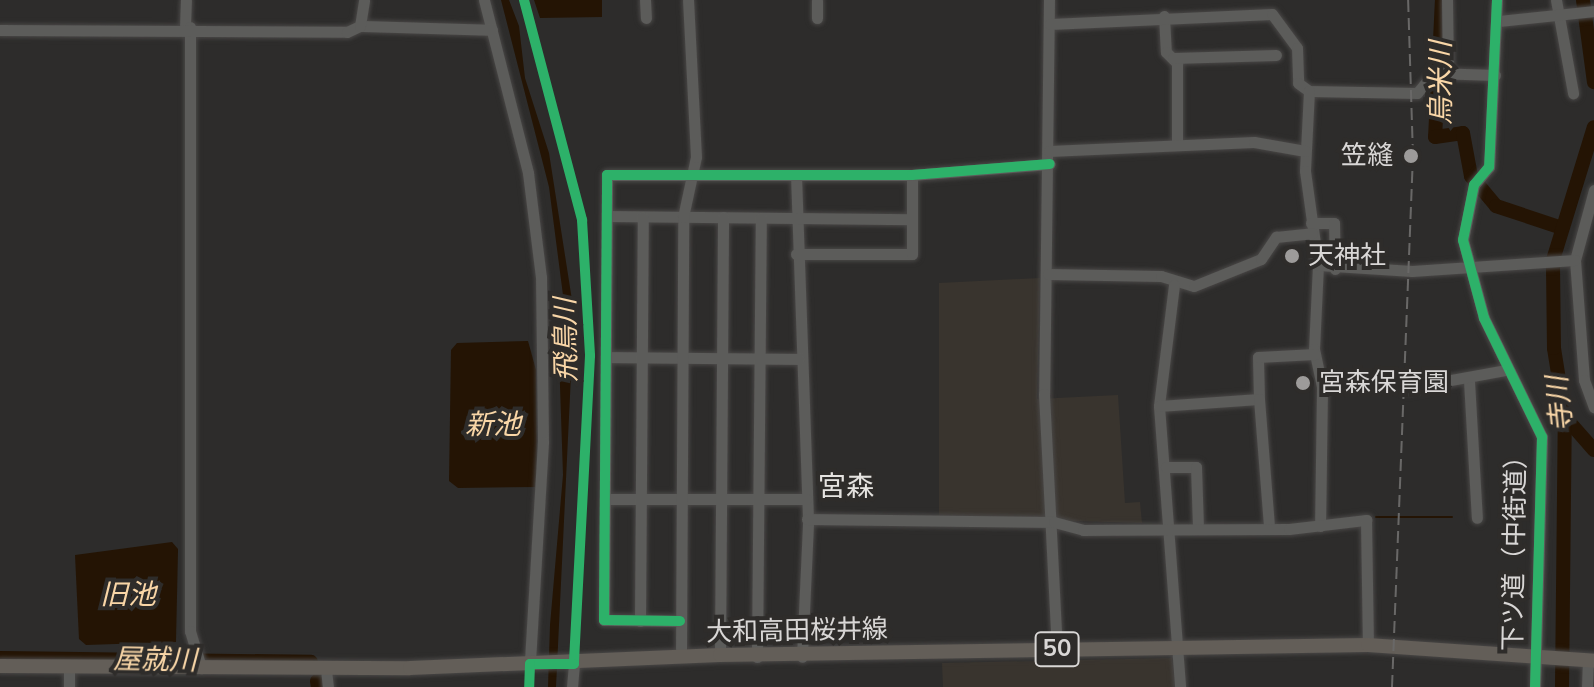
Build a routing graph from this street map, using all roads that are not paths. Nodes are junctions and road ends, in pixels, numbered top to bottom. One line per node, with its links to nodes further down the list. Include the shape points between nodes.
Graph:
1 (186, 0): 21 (street)
2 (364, 0): 20 (street)
3 (484, 0): 23 (street)
4 (645, 0): 16 (street)
5 (688, 0): 33 (street)
6 (817, 0): 17 (street)
7 (1049, 0): 19 (street)
8 (1249, 0): 13 (street)
9 (1447, 0): 26 (street)
10 (1497, 0): 18 (street, 下ツ道（中街道）)
11 (1556, 0): 15 (street)
12 (1594, 11): 15 (street)
13 (1249, 13): 14 (street); 28 (street, via 1281,20 1297,48 1298,83)
14 (1164, 16): 19 (street); 25 (street, via 1166,52)
15 (1560, 17): 18 (street); 29 (street)
16 (646, 18)
17 (817, 18)
18 (1499, 21): 27 (street, 下ツ道（中街道）)
19 (1050, 24): 32 (street)
20 (360, 26): 21 (street, via 347,32); 23 (street)
21 (188, 27): 22 (street); 89 (street, via 190,631)
22 (0, 30)
23 (492, 30): 91 (street, via 528,173 542,289)
24 (1276, 55): 25 (street)
25 (1173, 58): 30 (street)
26 (1448, 73): 27 (street); 28 (street, via 1429,76 1417,93)
27 (1495, 75): 48 (street, 下ツ道（中街道）, via 1489,167 1467,207)
28 (1309, 91): 31 (street)
29 (1573, 93)
30 (1177, 145): 31 (street, via 1254,142); 32 (street)
31 (1305, 151): 44 (street)
32 (1049, 158): 35 (street); 50 (street)
33 (692, 175): 34 (street); 37 (street, via 607,175); 39 (street)
34 (796, 175): 35 (street); 42 (street)
35 (912, 175): 43 (street)
36 (1594, 190): 46 (street)
37 (607, 216): 38 (street); 53 (street)
38 (643, 217): 39 (street); 54 (street)
39 (683, 217): 40 (street); 55 (street)
40 (723, 217): 41 (street); 56 (street)
41 (761, 218): 42 (street); 57 (street)
42 (796, 218): 43 (street); 45 (street)
43 (912, 219): 45 (street, via 912,254)
44 (1311, 228): 47 (street); 49 (street, via 1334,223); 51 (street, via 1276,237 1261,259 1214,281)
45 (796, 254): 58 (street)
46 (1572, 261): 48 (street); 64 (street, via 1582,364)
47 (1318, 265): 49 (street); 52 (street, via 1311,288)
48 (1469, 266): 49 (street); 59 (street, 下ツ道（中街道）)
49 (1335, 269)
50 (1048, 274): 51 (street, via 1161,276); 74 (street, via 1044,394)
51 (1174, 285): 63 (street)
52 (1315, 354): 62 (street, via 1258,357); 76 (street, via 1322,373)
53 (606, 357): 54 (street); 66 (street)
54 (642, 358): 55 (street); 67 (street)
55 (682, 358): 56 (street); 68 (street)
56 (722, 358): 57 (street); 69 (street)
57 (759, 359): 58 (street); 70 (street)
58 (799, 359): 71 (street)
59 (1506, 370): 60 (street); 88 (street, 下ツ道（中街道）, via 1542,437)
60 (1469, 381): 61 (street); 72 (street)
61 (1407, 388)
62 (1259, 399): 63 (street); 75 (street)
63 (1159, 406): 65 (street)
64 (1594, 407)
65 (1166, 467): 77 (street); 78 (street, via 1196,467)
66 (605, 499): 67 (street); 79 (street, via 604,620)
67 (641, 499): 68 (street); 79 (street)
68 (681, 499): 69 (street); 80 (street)
69 (721, 499): 70 (street); 84 (street)
70 (758, 499): 71 (street); 86 (street)
71 (806, 499): 73 (street)
72 (1477, 518)
73 (807, 519): 74 (street); 87 (street)
74 (1054, 522): 77 (street, via 1083,530); 83 (street)
75 (1269, 526): 76 (street); 78 (street)
76 (1320, 526): 81 (street, via 1366,520)
77 (1170, 527): 78 (street); 82 (street)
78 (1198, 527)
79 (640, 621): 80 (street)
80 (680, 621): 85 (street)
81 (1368, 645): 82 (main road, 大和高田桜井線 / 50); 88 (main road, 大和高田桜井線 / 50)
82 (1175, 647): 83 (main road, 大和高田桜井線 / 50); 99 (street)
83 (1057, 649): 87 (main road, 大和高田桜井線 / 50)
84 (720, 655): 85 (main road, 大和高田桜井線 / 50); 86 (main road, 大和高田桜井線 / 50)
85 (681, 656): 92 (main road, 大和高田桜井線 / 50)
86 (757, 657): 87 (main road, 大和高田桜井線 / 50)
87 (802, 657)
88 (1536, 660): 90 (main road, 大和高田桜井線 / 50); 100 (street, 下ツ道（中街道）)
89 (200, 661): 94 (main road, 大和高田桜井線 / 50); 95 (main road, 大和高田桜井線 / 50)
90 (1589, 661): 101 (street)
91 (533, 664): 92 (main road, 大和高田桜井線 / 50); 95 (main road, 大和高田桜井線 / 50)
92 (572, 664): 98 (street)
93 (0, 666): 94 (main road, 大和高田桜井線 / 50)
94 (69, 666): 96 (street)
95 (326, 669): 97 (street)
96 (69, 687)
97 (328, 687)
98 (572, 687)
99 (1180, 687)
100 (1535, 687)
101 (1587, 687)

